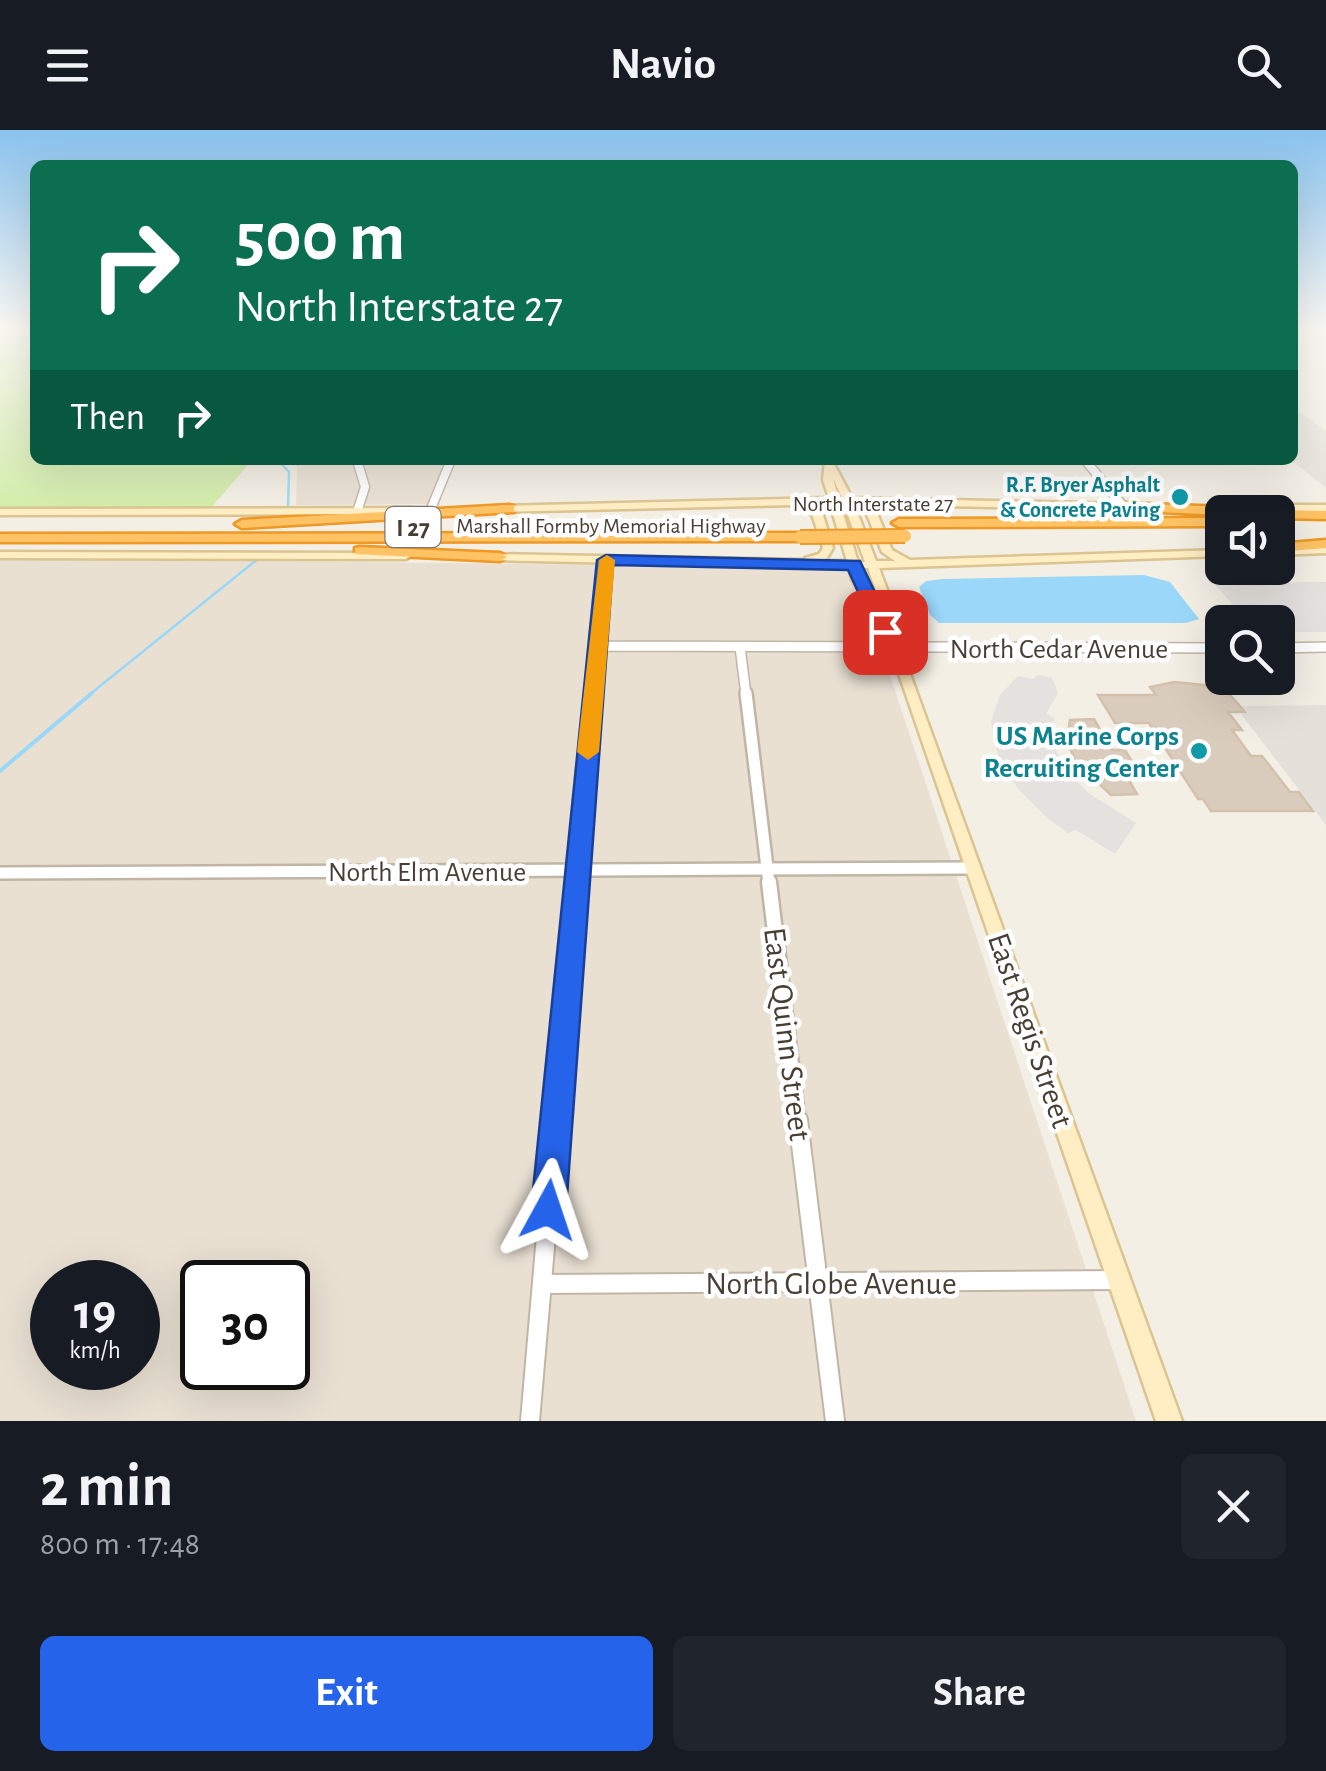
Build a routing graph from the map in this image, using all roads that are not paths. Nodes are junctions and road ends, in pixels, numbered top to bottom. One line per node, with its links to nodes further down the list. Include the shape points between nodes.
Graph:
1 (359, 465): 15 (street, via 366,487)
2 (450, 465): 13 (street)
3 (830, 465): 6 (main road, East Regis Street)
4 (831, 465): 7 (main road, East Regis Street)
5 (1089, 465): 10 (street)
6 (834, 501): 7 (main road, North Interstate 27); 8 (main road, North Interstate 27); 37 (main road, East Regis Street)
7 (848, 501): 9 (main road, North Interstate 27); 38 (main road, East Regis Street)
8 (796, 502): 11 (main road, North Interstate 27); 35 (main road, via 817,512 828,552)
9 (892, 502): 10 (main road, North Interstate 27); 36 (main road, via 870,512 887,552)
10 (1124, 506): 12 (highway); 17 (main road, North Interstate 27)
11 (509, 509): 13 (main road, North Interstate 27); 21 (highway)
12 (1205, 510)
13 (430, 511): 15 (main road, North Interstate 27)
14 (0, 512): 15 (main road, North Interstate 27)
15 (357, 512)
16 (1295, 514): 17 (highway)
17 (1326, 515): 18 (highway)
18 (1295, 520)
19 (1205, 522): 23 (highway, Marshall Formby Memorial Highway / I 27)
20 (0, 528): 21 (highway, Marshall Formby Memorial Highway / I 27)
21 (28, 528): 22 (highway, Marshall Formby Memorial Highway / I 27)
22 (799, 530): 23 (highway, Marshall Formby Memorial Highway / I 27, bridge); 27 (highway, Marshall Formby Memorial Highway / I 27)
23 (902, 530): 25 (highway, Marshall Formby Memorial Highway / I 27)
24 (1326, 534): 26 (highway)
25 (1205, 535)
26 (1295, 535)
27 (128, 536): 28 (highway, Marshall Formby Memorial Highway / I 27); 33 (highway)
28 (0, 538)
29 (1326, 547): 30 (highway)
30 (1295, 549)
31 (1205, 554): 36 (main road)
32 (1, 556): 33 (main road)
33 (500, 557): 34 (main road)
34 (606, 560): 35 (main road); 40 (street)
35 (790, 563): 37 (main road)
36 (909, 564): 38 (main road)
37 (854, 565): 38 (main road); 39 (main road, East Regis Street)
38 (872, 565): 39 (main road, East Regis Street)
39 (894, 644): 41 (street, North Cedar Avenue); 42 (street, North Cedar Avenue); 45 (main road, East Regis Street)
40 (596, 646): 41 (street, North Cedar Avenue); 48 (street)
41 (740, 647): 46 (street, East Quinn Street)
42 (1205, 648)
43 (1295, 648): 44 (street)
44 (1326, 648)
45 (974, 868): 46 (street, North Elm Avenue); 49 (main road, East Regis Street)
46 (768, 870): 48 (street, North Elm Avenue); 50 (street, East Quinn Street)
47 (0, 872): 48 (street, North Elm Avenue)
48 (578, 872): 51 (street)
49 (1120, 1280): 50 (street, North Globe Avenue); 54 (main road, East Regis Street)
50 (819, 1282): 51 (street, North Globe Avenue); 53 (street, East Quinn Street)
51 (542, 1284): 52 (street)
52 (530, 1421)
53 (835, 1421)
54 (1169, 1421)

